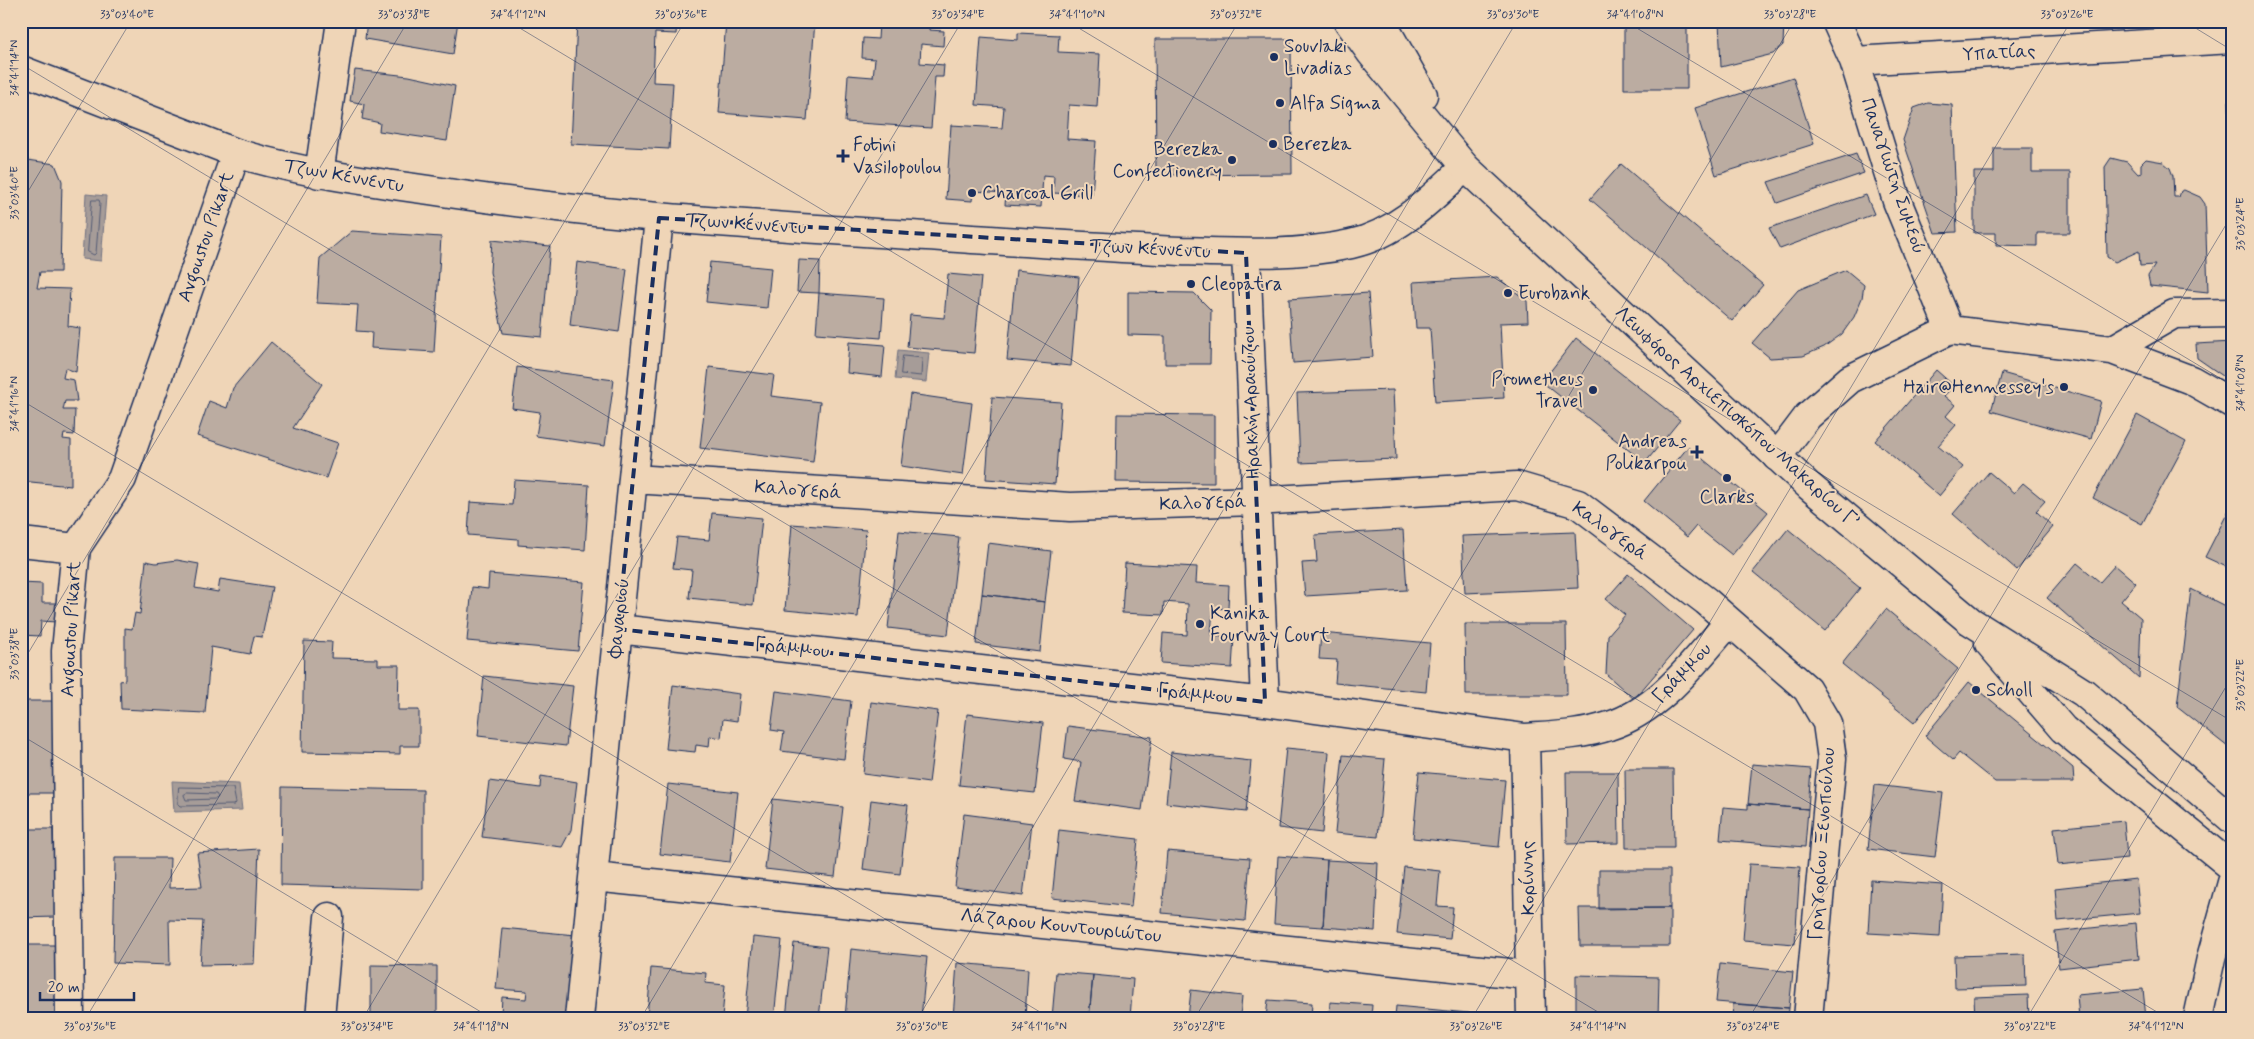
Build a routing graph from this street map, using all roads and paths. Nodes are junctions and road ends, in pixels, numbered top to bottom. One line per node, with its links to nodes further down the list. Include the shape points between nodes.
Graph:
1 (341, 21): 10 (street)
2 (1348, 21): 9 (street, Λεωφόρος Αρχιεπισκόπου Μακαρίου Γ’)
3 (1381, 21): 9 (street, Λεωφόρος Αρχιεπισκόπου Μακαρίου Γ’)
4 (1836, 21): 6 (street, Παναγιώτη Συμεού)
5 (2233, 39): 6 (street, Υπατίας)
6 (1854, 62): 14 (street, Παναγιώτη Συμεού, via 1897,201)
7 (21, 70): 8 (street, Τζων Κέννεντυ)
8 (236, 153): 10 (street, Τζων Κέννεντυ); 21 (street, Avgoustou Pikart, via 122,479)
9 (1466, 167): 12 (street, Τζων Κέννεντυ, via 1423,206 1390,229 1353,243); 17 (street, Λεωφόρος Αρχιεπισκόπου Μακαρίου Γ’)
10 (319, 174): 11 (street, Τζων Κέννεντυ, via 482,199)
11 (659, 218): 12 (street, Τζων Κέννεντυ); 18 (street, Φαναριού)
12 (1246, 254): 19 (street, Ηρακλή Αραούζου)
13 (2233, 313): 15 (street, via 2174,314)
14 (1950, 330): 15 (street); 17 (street, via 1850,379 1808,416)
15 (2112, 350): 16 (street, via 2191,380)
16 (2233, 404)
17 (1777, 457): 22 (street, Λεωφόρος Αρχιεπισκόπου Μακαρίου Γ’)
18 (634, 479): 19 (street, Καλογερά, via 1070,507); 24 (street, Φαναριού)
19 (1255, 502): 23 (street, Καλογερά, via 1517,486 1578,504 1706,600); 25 (street, Ηρακλή Αραούζου)
20 (21, 542): 21 (street)
21 (76, 548): 33 (street, Avgoustou Pikart, via 66,651)
22 (1970, 621): 27 (street, Λεωφόρος Αρχιεπισκόπου Μακαρίου Γ’, via 2084,693); 28 (street, Λεωφόρος Αρχιεπισκόπου Μακαρίου Γ’, via 2063,729)
23 (1729, 622): 26 (street, Γράμμου, via 1654,703 1610,726); 37 (street, Γρηγορίου Ξενοπούλου, via 1807,689 1827,723 1832,759)
24 (618, 629): 25 (street, Γράμμου); 29 (street, Φαναριού)
25 (1264, 702): 26 (street, Γράμμου)
26 (1525, 738): 32 (street, Κορίννης)
27 (2233, 820)
28 (2233, 868)
29 (594, 877): 32 (street, Λάζαρου Κουντουριώτου); 35 (street, Φαναριού)
30 (2233, 879): 38 (street)
31 (329, 917): 34 (street)
32 (1529, 974): 36 (street, Κορίννης)
33 (70, 1018)
34 (320, 1018)
35 (580, 1018)
36 (1531, 1018)
37 (1808, 1018)
38 (2198, 1018)

